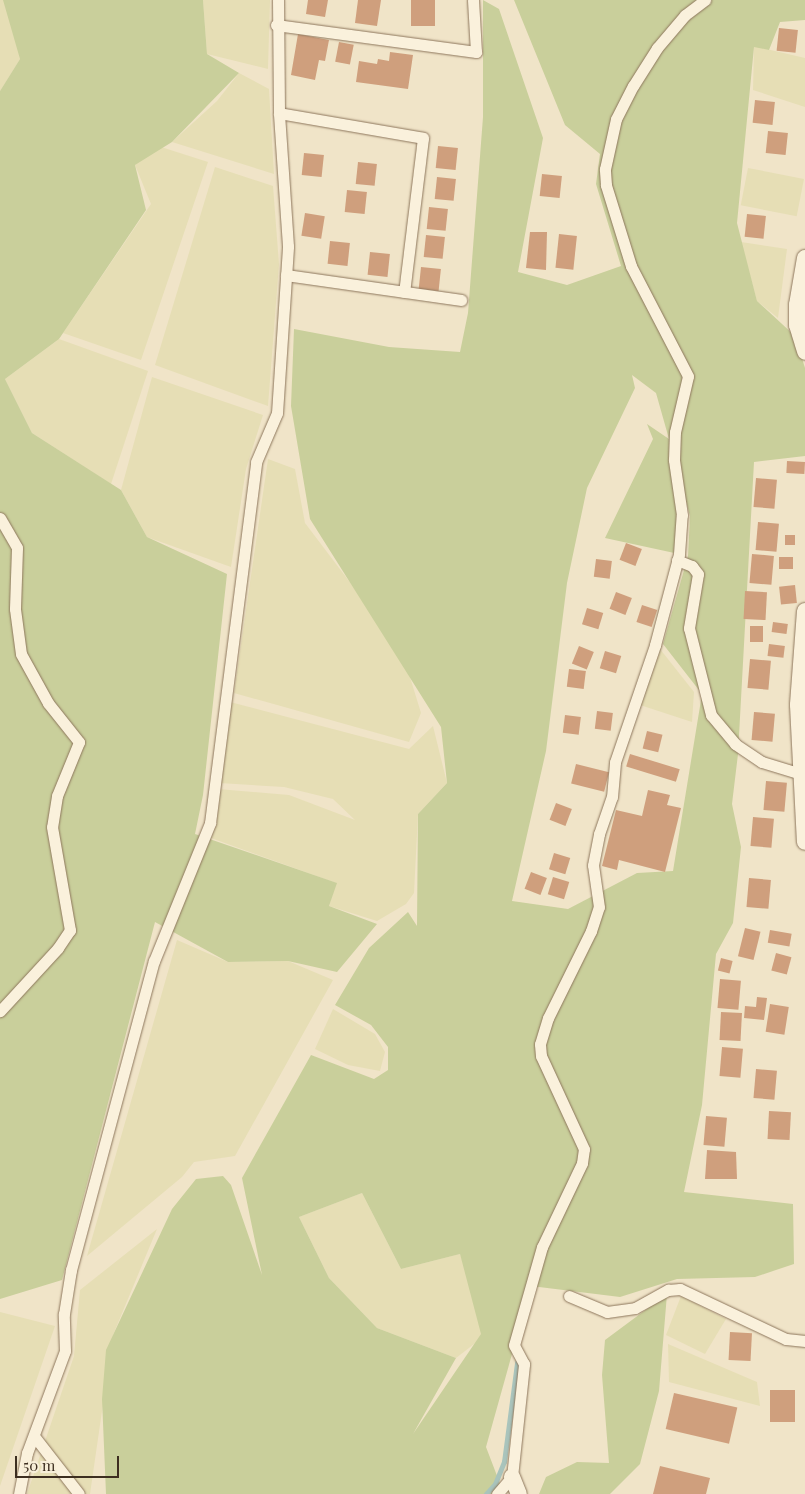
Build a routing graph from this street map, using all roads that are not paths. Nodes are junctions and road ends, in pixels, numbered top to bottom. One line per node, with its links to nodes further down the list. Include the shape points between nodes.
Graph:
1 (278, 0): 4 (street)
2 (473, 0): 4 (street, via 476,52)
3 (705, 0): 12 (street, via 657,48 633,86 616,119 605,169 606,185 631,266 688,376 674,432 674,460 682,515)
4 (276, 25): 5 (street)
5 (279, 113): 7 (street, via 288,246); 8 (street, via 423,138)
6 (805, 258): 10 (street, via 797,325)
7 (286, 275): 8 (street); 19 (street, via 277,413 256,462 210,822 154,961 71,1270 64,1314 65,1351)
8 (404, 292): 9 (street)
9 (461, 300)
10 (805, 352)
11 (0, 518): 16 (street, via 17,548 15,608 21,654 48,703 79,742 57,796 52,827 64,880 70,930 58,948)
12 (677, 560): 14 (street, via 692,566 698,574 689,628 711,715 735,744 762,762); 20 (street, via 655,645 615,762 612,797 593,865 599,906 591,931 548,1018 540,1044 542,1056 584,1149 582,1163 542,1247 514,1345 524,1364)
13 (805, 610): 14 (street, via 798,705)
14 (801, 774): 15 (street)
15 (805, 842)
16 (0, 1011)
17 (569, 1296): 18 (street, via 607,1312 635,1308 668,1290 680,1289 769,1332 786,1339)
18 (805, 1341)
19 (34, 1436): 21 (street); 22 (street)
20 (512, 1477): 23 (street); 24 (street)
21 (19, 1494)
22 (80, 1494)
23 (497, 1494)
24 (519, 1494)

